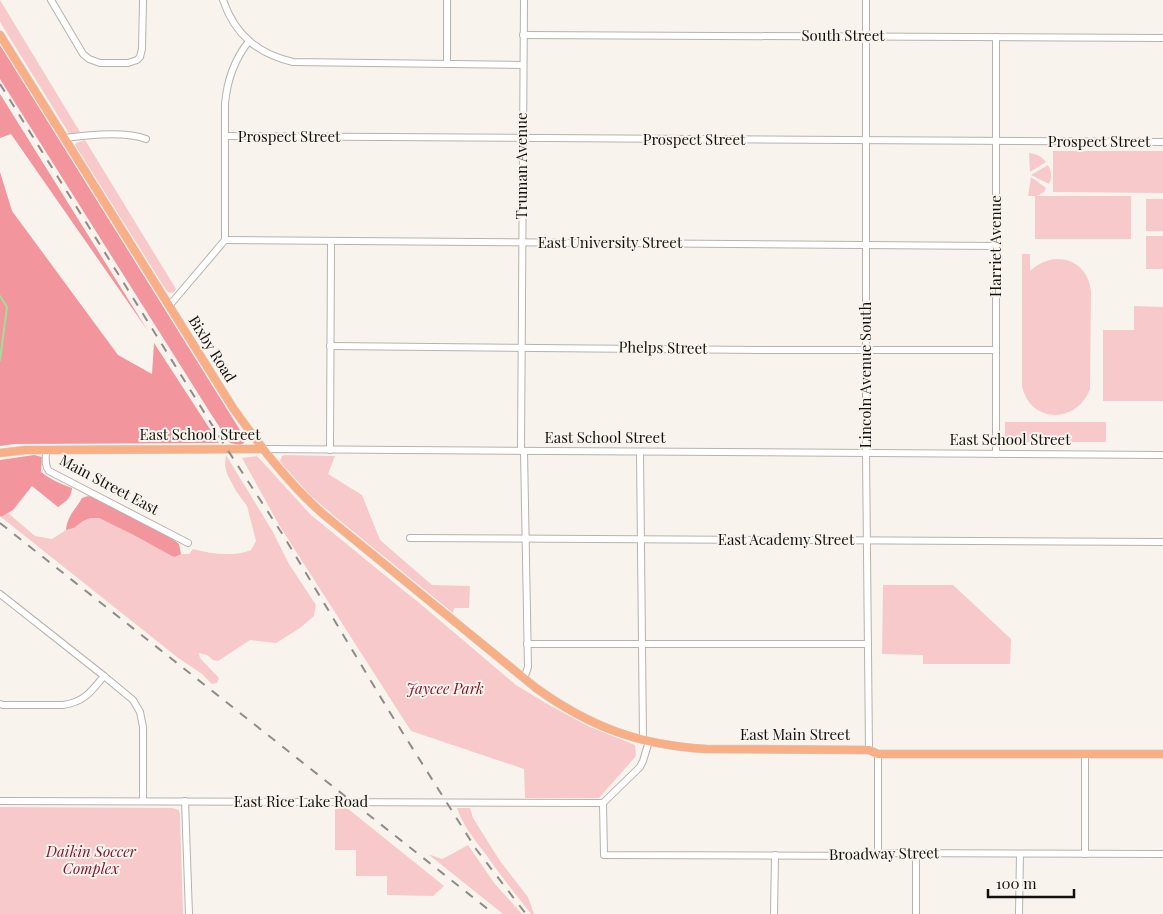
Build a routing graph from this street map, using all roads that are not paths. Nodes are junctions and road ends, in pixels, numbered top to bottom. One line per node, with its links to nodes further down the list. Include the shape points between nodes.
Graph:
1 (51, 0): 2 (street, via 84,56 94,62 119,63 133,62 142,53)
2 (142, 0)
3 (223, 0): 12 (street, via 232,21)
4 (447, 0): 13 (street)
5 (524, 0): 8 (street, Truman Avenue)
6 (866, 0): 9 (street, Lincoln Avenue South)
7 (0, 35): 16 (main road, Bixby Road)
8 (523, 35): 9 (street, South Street); 14 (street, Truman Avenue)
9 (866, 36): 10 (street, South Street); 19 (street, Lincoln Avenue South)
10 (996, 37): 11 (street, South Street); 20 (street, Harriet Avenue)
11 (1163, 38)
12 (249, 41): 13 (street, via 271,56 293,62); 15 (street, via 229,78)
13 (447, 64): 14 (street)
14 (523, 65): 18 (street, Truman Avenue)
15 (225, 136): 18 (street, Prospect Street); 22 (street)
16 (64, 138): 17 (street, via 134,135); 27 (main road, Bixby Road)
17 (146, 139)
18 (523, 139): 19 (street, Prospect Street); 24 (street, Truman Avenue)
19 (866, 141): 20 (street, Prospect Street); 25 (street, Lincoln Avenue South)
20 (996, 142): 21 (street, Prospect Street); 26 (street, Harriet Avenue)
21 (1163, 142)
22 (225, 240): 23 (street, East University Street); 27 (street)
23 (331, 242): 24 (street, East University Street); 28 (street)
24 (522, 243): 25 (street, East University Street); 29 (street, Truman Avenue)
25 (866, 245): 26 (street, East University Street); 30 (street, Lincoln Avenue South)
26 (996, 246): 31 (street, Harriet Avenue)
27 (169, 306): 32 (main road, Bixby Road, via 233,408)
28 (330, 346): 29 (street, Phelps Street); 34 (street)
29 (521, 347): 30 (street, Phelps Street); 35 (street, Truman Avenue)
30 (866, 349): 31 (street, Phelps Street); 38 (street, Lincoln Avenue South)
31 (996, 350): 39 (street, Harriet Avenue)
32 (263, 449): 33 (main road, East School Street); 34 (street, East School Street); 48 (main road, Bixby Road, via 314,506)
33 (46, 450): 37 (main road, Main Street East); 46 (street, Main Street East, via 46,468 49,470)
34 (330, 450): 35 (street, East School Street)
35 (522, 451): 36 (street, East School Street); 42 (street, Truman Avenue)
36 (640, 452): 38 (street, East School Street); 43 (street)
37 (0, 453)
38 (866, 453): 39 (street, East School Street); 44 (street, Lincoln Avenue South)
39 (996, 454): 40 (street, East School Street)
40 (1163, 455)
41 (410, 538): 42 (street, East Academy Street)
42 (525, 538): 43 (street, East Academy Street); 49 (street, Truman Avenue)
43 (641, 539): 44 (street, East Academy Street); 50 (street)
44 (866, 540): 45 (street, East Academy Street); 51 (street, Lincoln Avenue South)
45 (1163, 542)
46 (188, 543)
47 (0, 594): 52 (street)
48 (461, 627): 53 (main road, East Main Street)
49 (527, 644): 50 (street); 53 (street, Truman Avenue, via 528,667)
50 (642, 644): 51 (street); 55 (street)
51 (868, 644): 56 (street, Lincoln Avenue South)
52 (104, 676): 54 (street, via 90,694 71,704); 61 (street, via 133,700 140,712)
53 (524, 678): 55 (main road, East Main Street, via 578,715)
54 (0, 704)
55 (646, 741): 56 (main road, East Main Street, via 706,749); 63 (street, via 640,767)
56 (868, 750): 57 (main road, East Main Street)
57 (878, 754): 58 (main road, East Main Street); 64 (street)
58 (1085, 754): 59 (main road, East Main Street); 67 (street)
59 (1163, 754)
60 (0, 801): 61 (street, East Rice Lake Road)
61 (143, 801): 62 (street, East Rice Lake Road)
62 (185, 801): 63 (street, East Rice Lake Road); 70 (street)
63 (603, 803): 69 (street, Broadway Street, via 604,855)
64 (878, 853): 65 (street, Broadway Street); 69 (street, Broadway Street, via 870,856)
65 (916, 853): 66 (street, Broadway Street); 72 (street)
66 (1020, 854): 67 (street, Broadway Street); 73 (street)
67 (1085, 854): 68 (street, Broadway Street)
68 (1163, 854)
69 (774, 855): 71 (street)
70 (188, 914)
71 (774, 914)
72 (916, 914)
73 (1020, 914)

